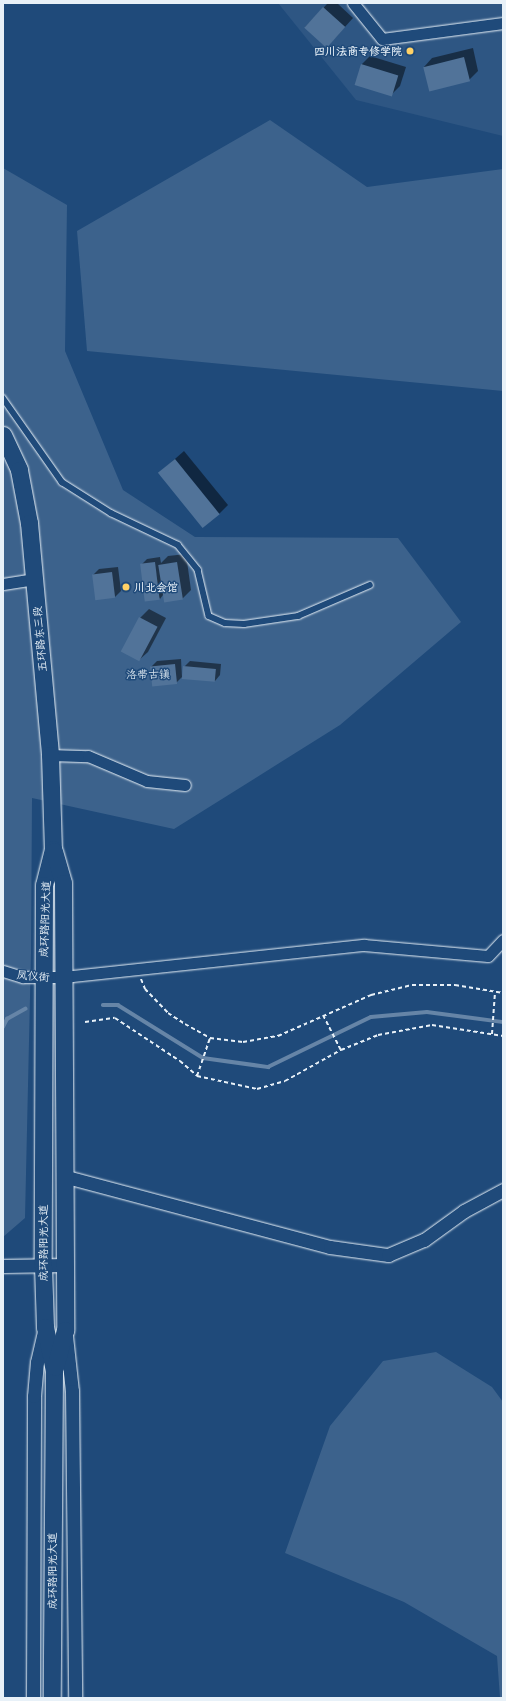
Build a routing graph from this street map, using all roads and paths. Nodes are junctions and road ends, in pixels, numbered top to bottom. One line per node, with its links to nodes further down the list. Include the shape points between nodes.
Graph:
1 (353, 3): 2 (street, via 382,39)
2 (503, 23)
3 (3, 398): 7 (lane, via 62,482 111,513 178,545 198,570 209,616 225,622 244,624 298,616)
4 (3, 435): 5 (main road, 五环路东三段, via 19,470 29,523)
5 (35, 579): 6 (street); 8 (main road, 五环路东三段)
6 (3, 584)
7 (370, 585)
8 (50, 755): 9 (street, via 88,756 147,781); 10 (main road, 五环路东三段)
9 (185, 785)
10 (53, 849): 14 (main road, 成环路阳光大道, via 63,883); 15 (main road, 成环路阳光大道, via 44,885)
11 (503, 940): 12 (street, 凤仪街, via 488,956 364,945)
12 (136, 969): 14 (street, 凤仪街); 22 (path, via 146,989 168,1013)
13 (3, 971): 15 (street, 凤仪街)
14 (63, 977): 15 (street, 凤仪街); 25 (main road, 成环路阳光大道)
15 (43, 978): 29 (main road, 成环路阳光大道)
16 (495, 992): 17 (path); 18 (path, via 455,985 412,985 371,995); 20 (path)
17 (503, 993)
18 (323, 1015): 22 (path, via 278,1036 243,1042); 23 (path)
19 (85, 1022): 24 (path, via 116,1018 180,1061)
20 (492, 1034): 21 (path); 23 (path, via 432,1025 378,1035)
21 (503, 1036)
22 (210, 1038): 24 (path)
23 (341, 1050): 24 (path, via 285,1082 257,1090)
24 (197, 1076)
25 (63, 1176): 26 (street, via 330,1247 388,1255 424,1240 464,1211); 27 (main road, 成环路阳光大道)
26 (503, 1190)
27 (65, 1265): 29 (street); 31 (main road, 成环路阳光大道)
28 (3, 1266): 29 (street)
29 (43, 1266): 30 (main road, 成环路阳光大道)
30 (45, 1327): 32 (main road, 成环路阳光大道); 33 (street, via 37,1362 34,1396)
31 (66, 1330): 32 (main road, 成环路阳光大道); 35 (street, via 72,1391)
32 (54, 1371): 34 (main road, 成环路阳光大道)
33 (33, 1698)
34 (52, 1698)
35 (75, 1698)

